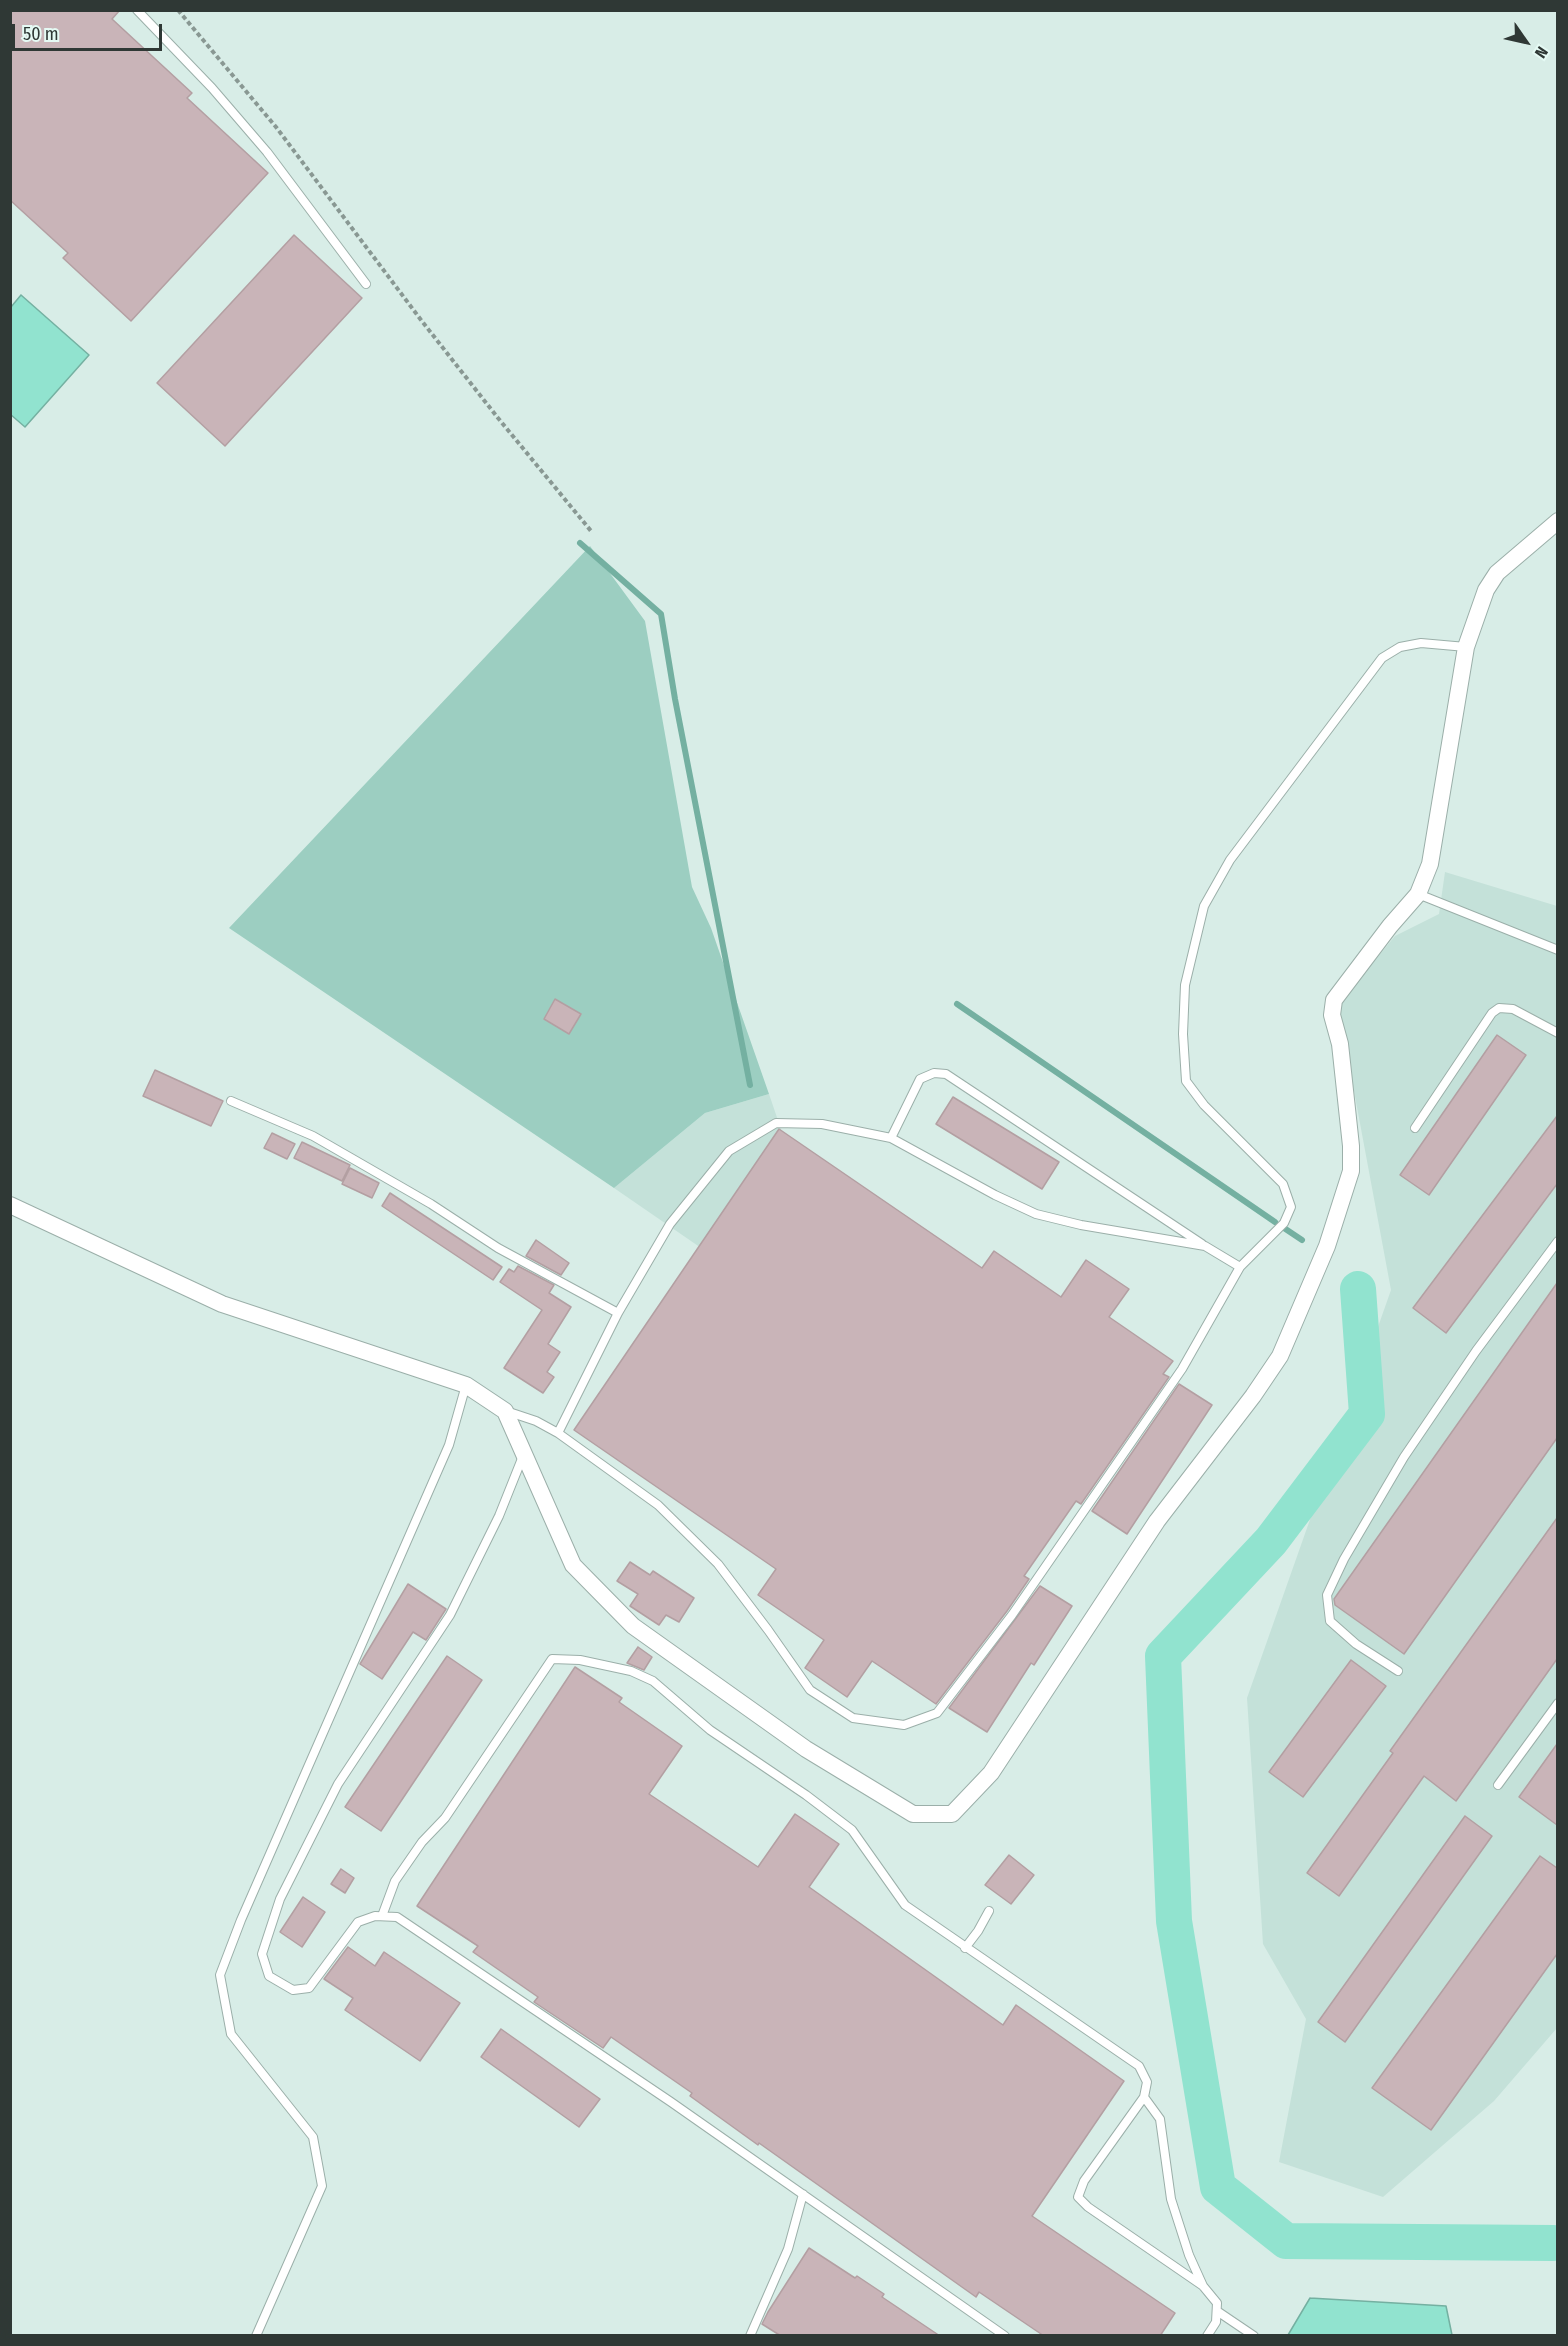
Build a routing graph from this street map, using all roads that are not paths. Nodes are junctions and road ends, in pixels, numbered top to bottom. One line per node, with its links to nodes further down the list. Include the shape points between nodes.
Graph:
1 (137, 10): 2 (lane, via 267,152)
2 (366, 284)
3 (1557, 520): 4 (street, via 1497,573 1486,590)
4 (1466, 647): 5 (street, via 1436,838); 14 (lane, via 1421,643 1400,647 1382,658 1230,860 1204,906 1185,985 1186,1082 1283,1184 1290,1207 1284,1222)
5 (1418, 894): 6 (lane); 19 (street, via 1334,1000 1332,1015 1340,1044 1352,1146 1351,1171 1327,1246 1280,1356 1157,1521 991,1773 952,1814 913,1814 806,1749 633,1626 573,1565)
6 (1557, 950)
7 (1557, 1033): 9 (lane, via 1513,1009 1499,1008)
8 (231, 1101): 15 (lane, via 313,1136 498,1248)
9 (1415, 1128)
10 (891, 1138): 13 (lane, via 995,1196 1036,1214 1081,1226); 13 (lane, via 920,1079 934,1073 946,1074); 15 (lane, via 822,1124 776,1123 729,1151 670,1224)
11 (10, 1205): 16 (street, via 222,1304)
12 (1557, 1240): 20 (lane, via 1404,1457 1327,1595 1330,1621 1356,1644)
13 (1205, 1246): 14 (lane)
14 (1240, 1267): 18 (lane, via 1182,1369 1012,1615 937,1713 904,1725 853,1718 810,1690 718,1564 658,1505)
15 (618, 1313): 18 (lane)
16 (466, 1385): 17 (street); 30 (lane, via 449,1445 219,1975 231,2034 313,2138 322,2186)
17 (505, 1411): 18 (lane); 19 (street)
18 (558, 1433)
19 (523, 1456): 24 (lane, via 499,1516 450,1615 338,1784 280,1899 262,1954 269,1976 292,1990 309,1988 358,1922)
20 (1398, 1671)
21 (1557, 1703): 22 (lane)
22 (1498, 1785)
23 (989, 1911): 25 (lane)
24 (382, 1916): 25 (lane, via 395,1881 422,1842 445,1818 552,1659 580,1660 631,1671 653,1681 711,1730 806,1795 852,1830 904,1905); 27 (lane, via 397,1917)
25 (965, 1948): 26 (lane, via 1139,2066 1147,2082)
26 (1144, 2097): 28 (lane, via 1160,2119 1171,2199); 28 (lane, via 1084,2181 1078,2197)
27 (803, 2194): 31 (lane, via 788,2249); 32 (lane)
28 (1203, 2286): 29 (lane, via 1217,2303)
29 (1217, 2311): 33 (lane, via 1216,2322); 34 (lane)
30 (256, 2336)
31 (750, 2336)
32 (1005, 2336)
33 (1207, 2336)
34 (1254, 2336)

